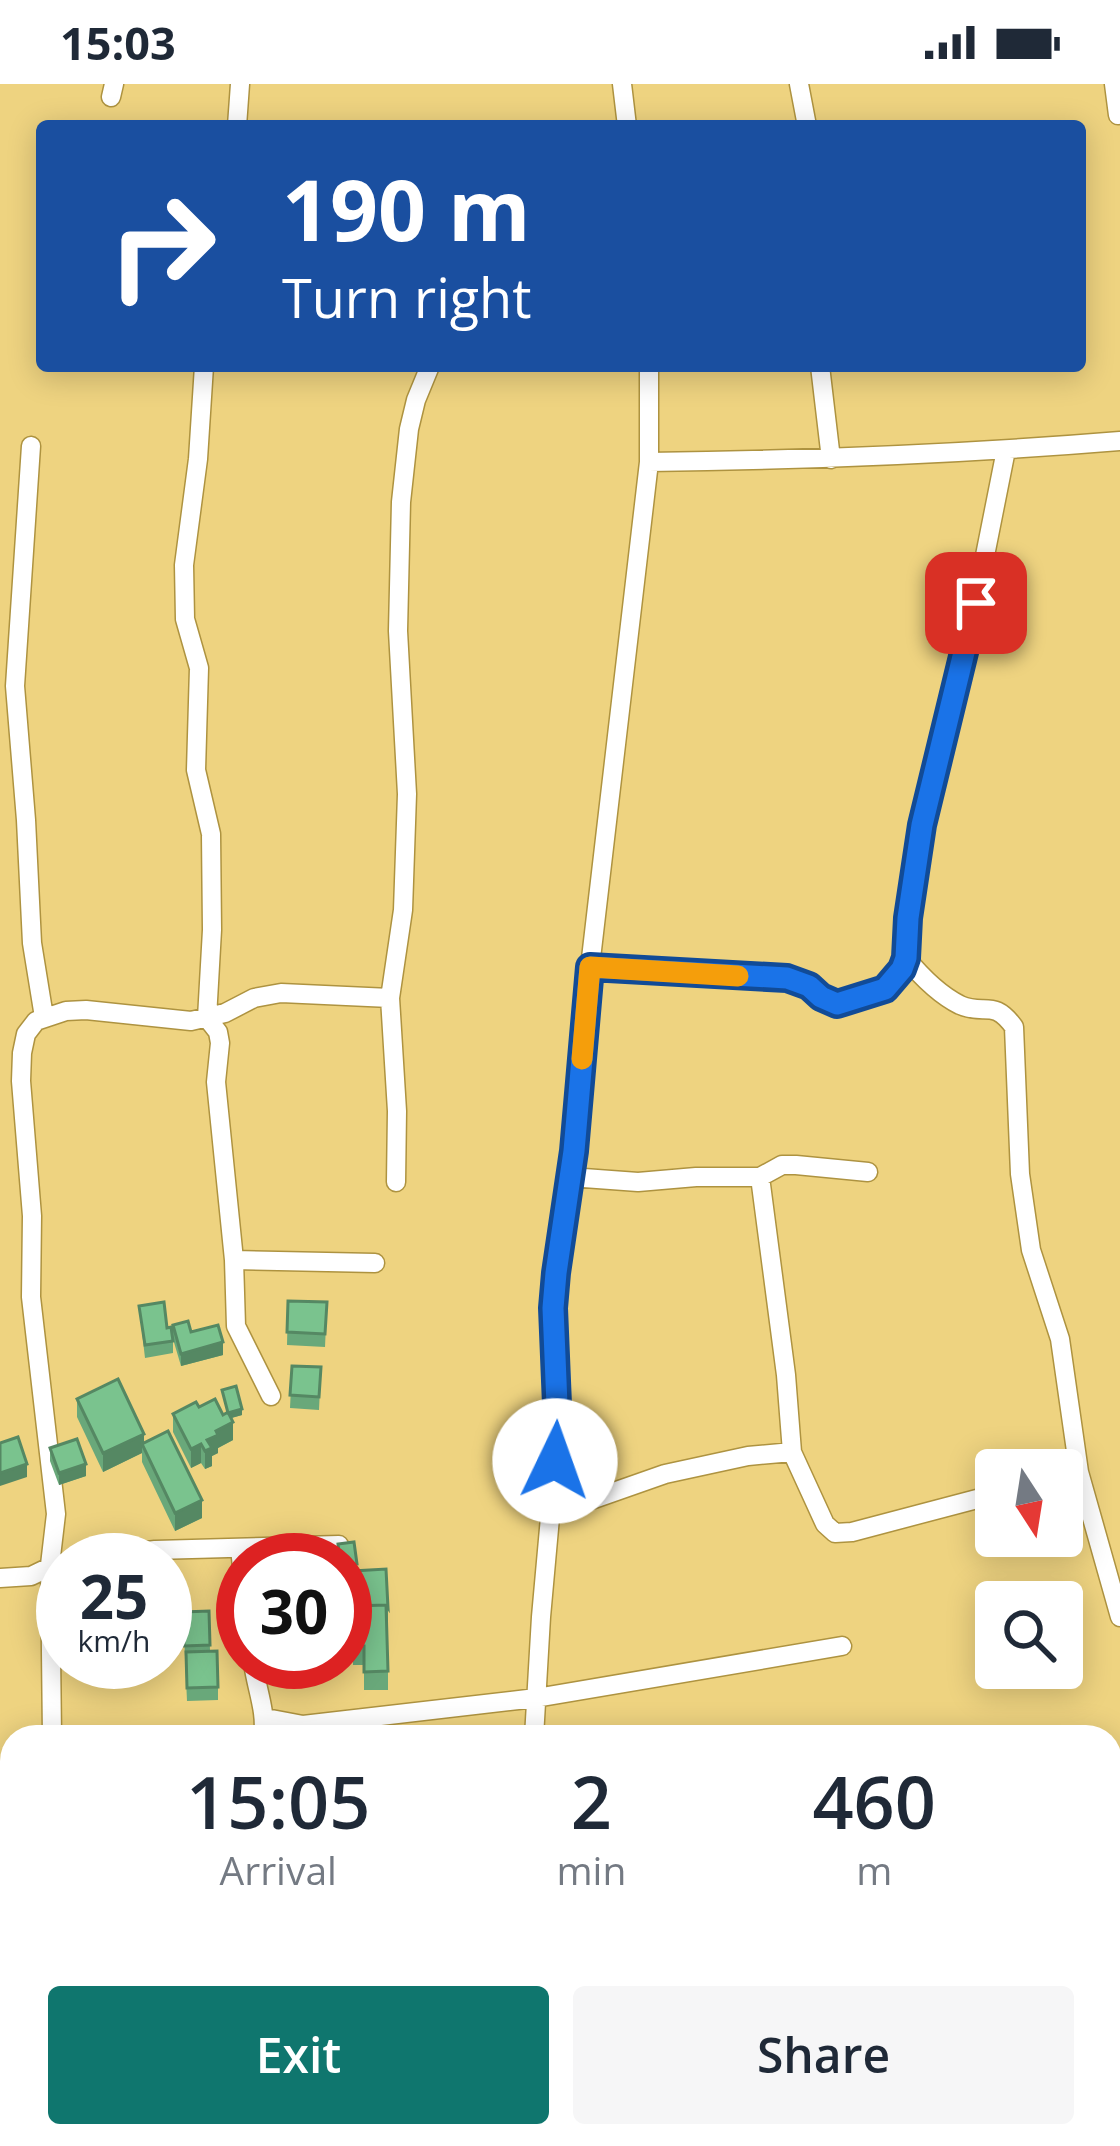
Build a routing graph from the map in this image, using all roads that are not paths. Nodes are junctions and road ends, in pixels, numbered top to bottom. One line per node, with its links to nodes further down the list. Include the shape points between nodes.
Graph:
1 (240, 84): 6 (street)
2 (622, 84): 7 (street)
3 (800, 84): 8 (street)
4 (1114, 84): 5 (street)
5 (1118, 115)
6 (237, 120)
7 (626, 120)
8 (806, 120)
9 (204, 372): 22 (street, via 184,566 185,619 200,668 196,770 211,834)
10 (428, 372): 20 (street, via 403,482 398,632 407,794)
11 (650, 372): 17 (street)
12 (821, 372): 16 (street)
13 (1120, 441): 15 (street)
14 (31, 446): 21 (street, via 15,686)
15 (1006, 450): 16 (street); 18 (street, via 922,825)
16 (831, 459): 17 (street)
17 (649, 462): 19 (street)
18 (906, 958): 19 (street, via 885,989 837,1004 787,978); 30 (street, via 958,1004 999,1010 1014,1027 1022,1197 1060,1339)
19 (590, 967): 24 (street)
20 (390, 998): 22 (street, via 281,993); 26 (street)
21 (44, 1017): 22 (street, via 86,1010); 35 (street, via 26,1034 21,1081 31,1298)
22 (207, 1018): 27 (street, via 220,1042 216,1082)
23 (868, 1172): 25 (street, via 782,1166)
24 (570, 1177): 25 (street); 34 (street, via 553,1308 558,1429)
25 (760, 1177): 31 (street)
26 (396, 1182)
27 (234, 1260): 28 (street); 29 (street, via 236,1326)
28 (375, 1263)
29 (271, 1396)
30 (1068, 1449)
31 (792, 1452): 32 (street, via 835,1533); 34 (street, via 665,1474)
32 (975, 1500)
33 (1083, 1507): 38 (street)
34 (551, 1514): 42 (street)
35 (56, 1533)
36 (36, 1574): 37 (street)
37 (0, 1578)
38 (1120, 1617)
39 (842, 1646): 42 (street)
40 (53, 1689): 43 (street)
41 (256, 1689): 44 (street)
42 (536, 1698): 45 (street); 46 (street)
43 (52, 1725)
44 (265, 1725)
45 (302, 1725)
46 (535, 1725)

